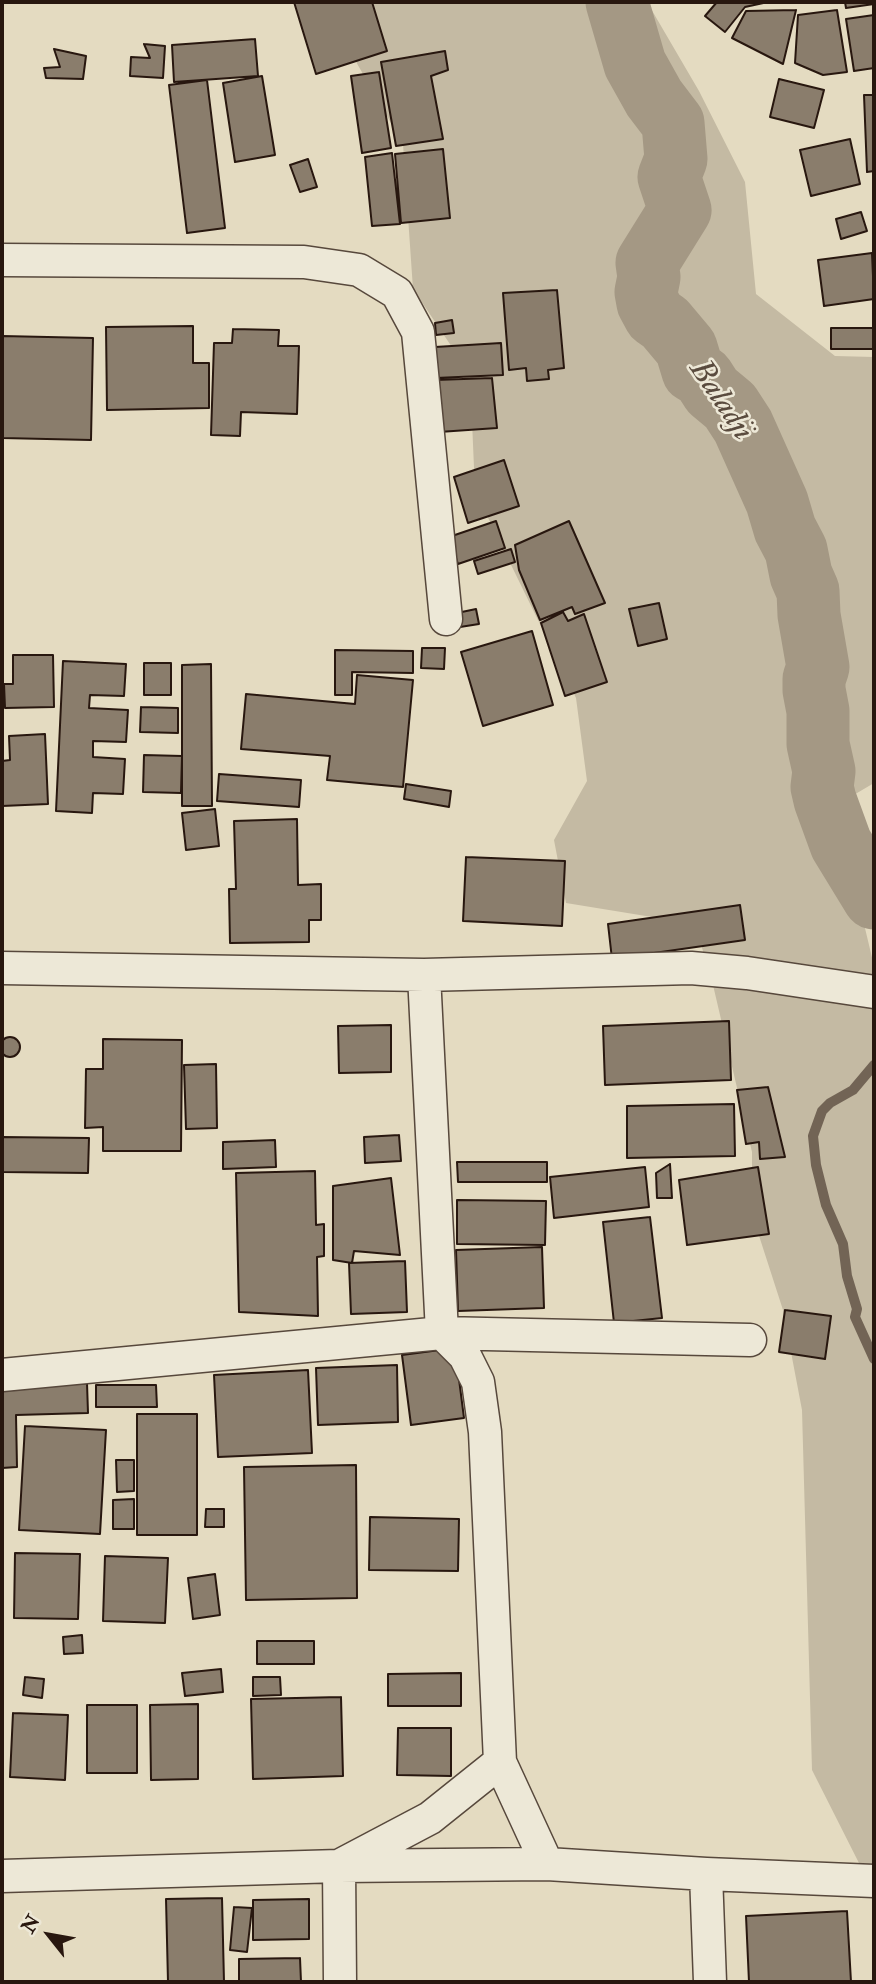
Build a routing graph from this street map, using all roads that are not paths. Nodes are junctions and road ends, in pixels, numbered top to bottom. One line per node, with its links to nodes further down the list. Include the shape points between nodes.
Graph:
1 (2, 260): 2 (street, via 304,262 359,270 397,293 418,332)
2 (446, 619)
3 (2, 968): 4 (street)
4 (424, 975): 5 (street, via 691,968); 6 (street)
5 (874, 992)
6 (442, 1333): 7 (street); 8 (street); 9 (street, via 465,1356 478,1382 485,1432)
7 (750, 1340)
8 (2, 1375)
9 (500, 1762): 10 (street); 11 (street, via 430,1818)
10 (547, 1864): 11 (street); 12 (street)
11 (339, 1866): 13 (street); 15 (street)
12 (706, 1874): 14 (street); 16 (street)
13 (2, 1876)
14 (874, 1881)
15 (340, 1982)
16 (710, 1982)

